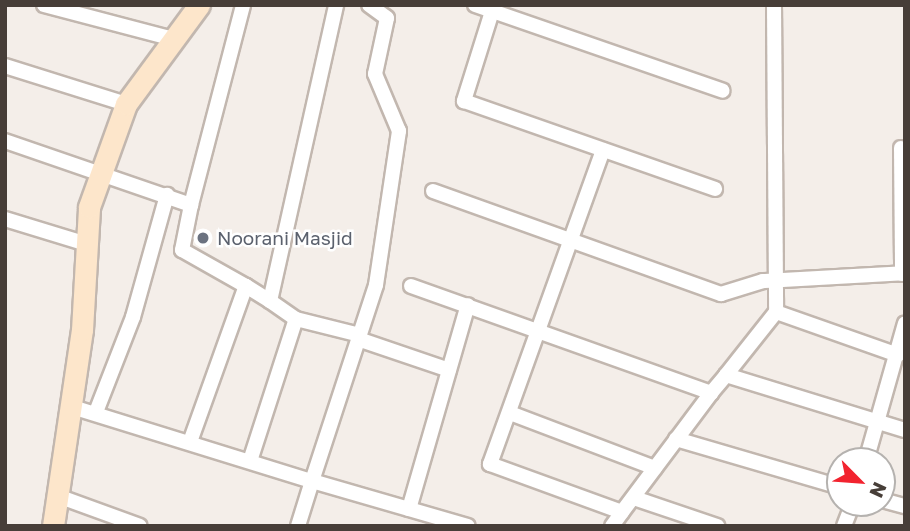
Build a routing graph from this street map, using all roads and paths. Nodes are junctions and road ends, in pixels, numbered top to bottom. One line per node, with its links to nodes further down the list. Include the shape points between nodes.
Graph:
1 (44, 5): 9 (street)
2 (199, 5): 9 (main road)
3 (243, 5): 20 (street)
4 (336, 5): 28 (street)
5 (369, 5): 34 (street, via 386,14 375,74 399,131 376,285)
6 (475, 5): 8 (street)
7 (774, 5): 25 (street)
8 (493, 8): 11 (street); 15 (street, via 464,101)
9 (170, 38): 12 (main road)
10 (5, 66): 12 (street)
11 (723, 91)
12 (126, 104): 16 (main road)
13 (5, 141): 16 (street)
14 (901, 148): 24 (street)
15 (603, 150): 17 (street); 22 (street)
16 (100, 174): 19 (street); 23 (main road, via 89,207)
17 (715, 189)
18 (433, 191): 22 (street)
19 (167, 195): 20 (street); 40 (street, via 132,317)
20 (191, 205): 26 (street, via 182,250)
21 (7, 224): 23 (street)
22 (572, 242): 25 (street, via 721,294); 33 (street)
23 (90, 245): 39 (main road)
24 (903, 273): 25 (street)
25 (772, 281): 30 (street)
26 (246, 286): 28 (street); 45 (street)
27 (411, 286): 29 (street)
28 (270, 301): 31 (street)
29 (468, 305): 33 (street); 36 (street)
30 (776, 312): 35 (street); 37 (street)
31 (296, 319): 34 (street); 47 (street)
32 (905, 323): 35 (street)
33 (542, 332): 38 (street); 41 (street)
34 (359, 337): 36 (street); 49 (street)
35 (898, 355): 42 (street)
36 (449, 370): 53 (street)
37 (726, 375): 38 (street); 42 (street)
38 (711, 393): 44 (street)
39 (69, 406): 40 (street); 51 (main road)
40 (96, 412): 45 (street)
41 (510, 413): 48 (street); 54 (street, via 490,464)
42 (878, 422): 43 (street); 46 (street)
43 (905, 430)
44 (676, 439): 48 (street); 50 (street)
45 (190, 442): 47 (street)
46 (870, 447)
47 (250, 461): 49 (street)
48 (655, 468): 52 (street)
49 (312, 481): 53 (street); 57 (street)
50 (826, 483)
51 (55, 495): 55 (main road); 56 (street)
52 (634, 498): 54 (street); 60 (street)
53 (409, 509): 58 (street)
54 (622, 512): 59 (street)
55 (54, 526)
56 (140, 526)
57 (298, 526)
58 (468, 526)
59 (612, 526)
60 (717, 526)

